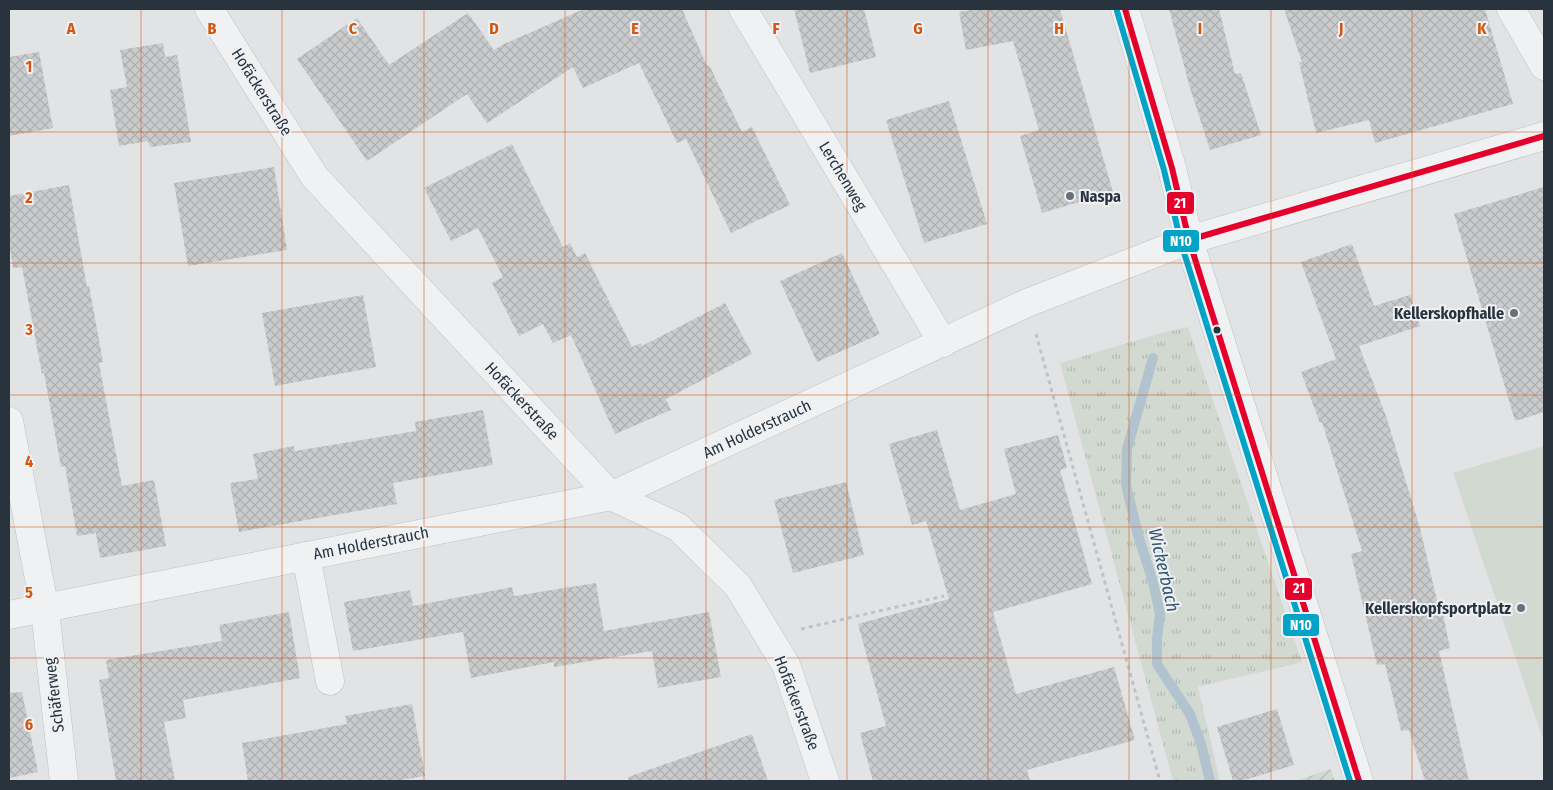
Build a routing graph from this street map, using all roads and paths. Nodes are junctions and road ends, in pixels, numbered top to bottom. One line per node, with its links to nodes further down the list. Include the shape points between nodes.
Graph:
1 (209, 9): 11 (street, Hofäckerstraße, via 314,176)
2 (743, 9): 9 (street, Lerchenweg)
3 (1125, 9): 7 (street, via 1172,168)
4 (1511, 9): 5 (street)
5 (1544, 66)
6 (1544, 136): 7 (street, Am Holderstrauch)
7 (1189, 240): 8 (street, Am Holderstrauch); 21 (street)
8 (1027, 303): 9 (street, Am Holderstrauch); 20 (path)
9 (943, 343): 11 (street, Am Holderstrauch)
10 (9, 421): 14 (street, Schäferweg)
11 (610, 496): 12 (street, Am Holderstrauch); 16 (street, Hofäckerstraße, via 678,527 738,586)
12 (306, 556): 14 (street, Am Holderstrauch); 17 (street, Am Holderstrauch)
13 (944, 596): 16 (path)
14 (44, 610): 15 (street, Am Holderstrauch); 18 (street, Schäferweg)
15 (9, 616)
16 (768, 637): 19 (street, Hofäckerstraße, via 786,665)
17 (330, 681)
18 (64, 781)
19 (825, 781)
20 (1160, 781)
21 (1359, 781)

